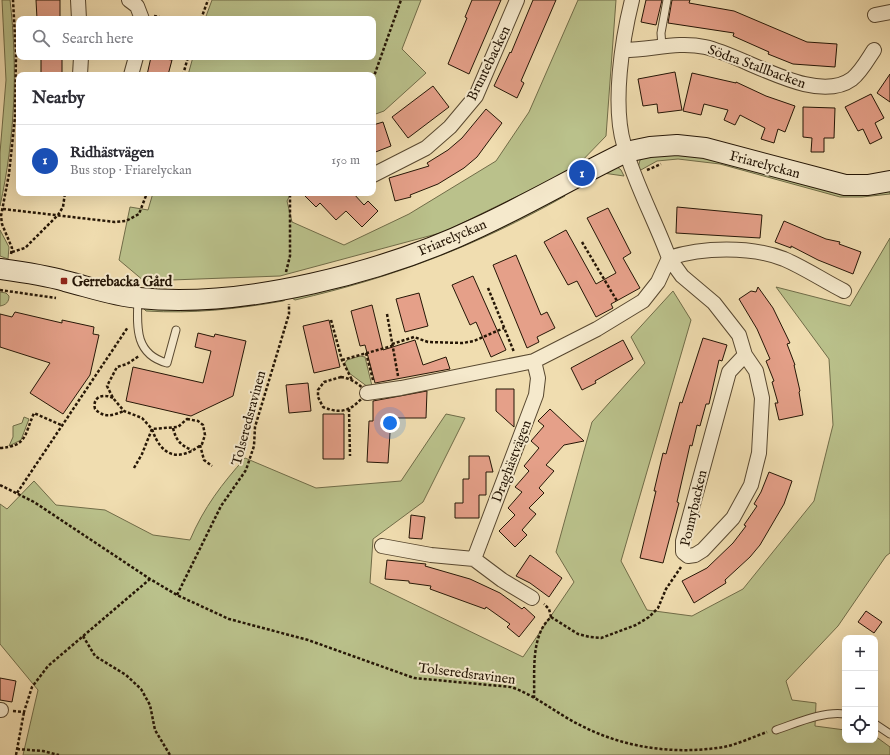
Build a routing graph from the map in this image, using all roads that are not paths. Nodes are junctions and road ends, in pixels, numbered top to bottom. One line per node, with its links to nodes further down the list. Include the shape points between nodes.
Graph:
1 (78, 0): 8 (street)
2 (129, 0): 9 (street, via 137,6)
3 (517, 0): 18 (street, Bruntebacken, via 476,96 450,127 426,148)
4 (632, 0): 11 (street, Ponnybacken)
5 (667, 0): 10 (lane, via 661,33)
6 (890, 12): 7 (street)
7 (875, 15)
8 (79, 16)
9 (141, 16)
10 (662, 47): 11 (street, Södra Stallbacken); 12 (street, Södra Stallbacken, via 706,47 798,83 829,86 844,84 852,79)
11 (624, 50): 17 (street, Ponnybacken, via 620,77 620,117)
12 (874, 50)
13 (81, 60): 15 (street)
14 (135, 60): 16 (street)
15 (80, 72)
16 (132, 72)
17 (626, 152): 19 (street, Friarelyckan, via 677,145 705,148 845,185 868,185); 20 (street, Ponnybacken); 23 (street, Friarelyckan, via 478,228 422,251 288,296)
18 (376, 173)
19 (890, 181)
20 (669, 258): 22 (street, via 695,251 754,252 784,259); 25 (street, Ponnybacken, via 682,276 714,303 736,332); 26 (street, via 658,282 643,301 624,314)
21 (7, 264): 23 (street, Friarelyckan, via 31,273)
22 (844, 291)
23 (138, 298): 24 (lane, via 140,342 146,351 167,363)
24 (176, 330)
25 (745, 355): 25 (street, Ponnybacken, via 756,371 762,398 759,453 751,485 736,515 709,545 690,556 685,554 682,548 686,526 729,372)
26 (534, 361): 27 (street); 29 (street, Draghästvägen, via 538,378 536,395)
27 (371, 392)
28 (382, 546): 29 (street, via 431,555)
29 (474, 559): 30 (street, via 497,577)
30 (532, 598)
31 (842, 714): 33 (lane, via 807,719)
32 (878, 726): 34 (lane)
33 (776, 730)
34 (890, 734)

